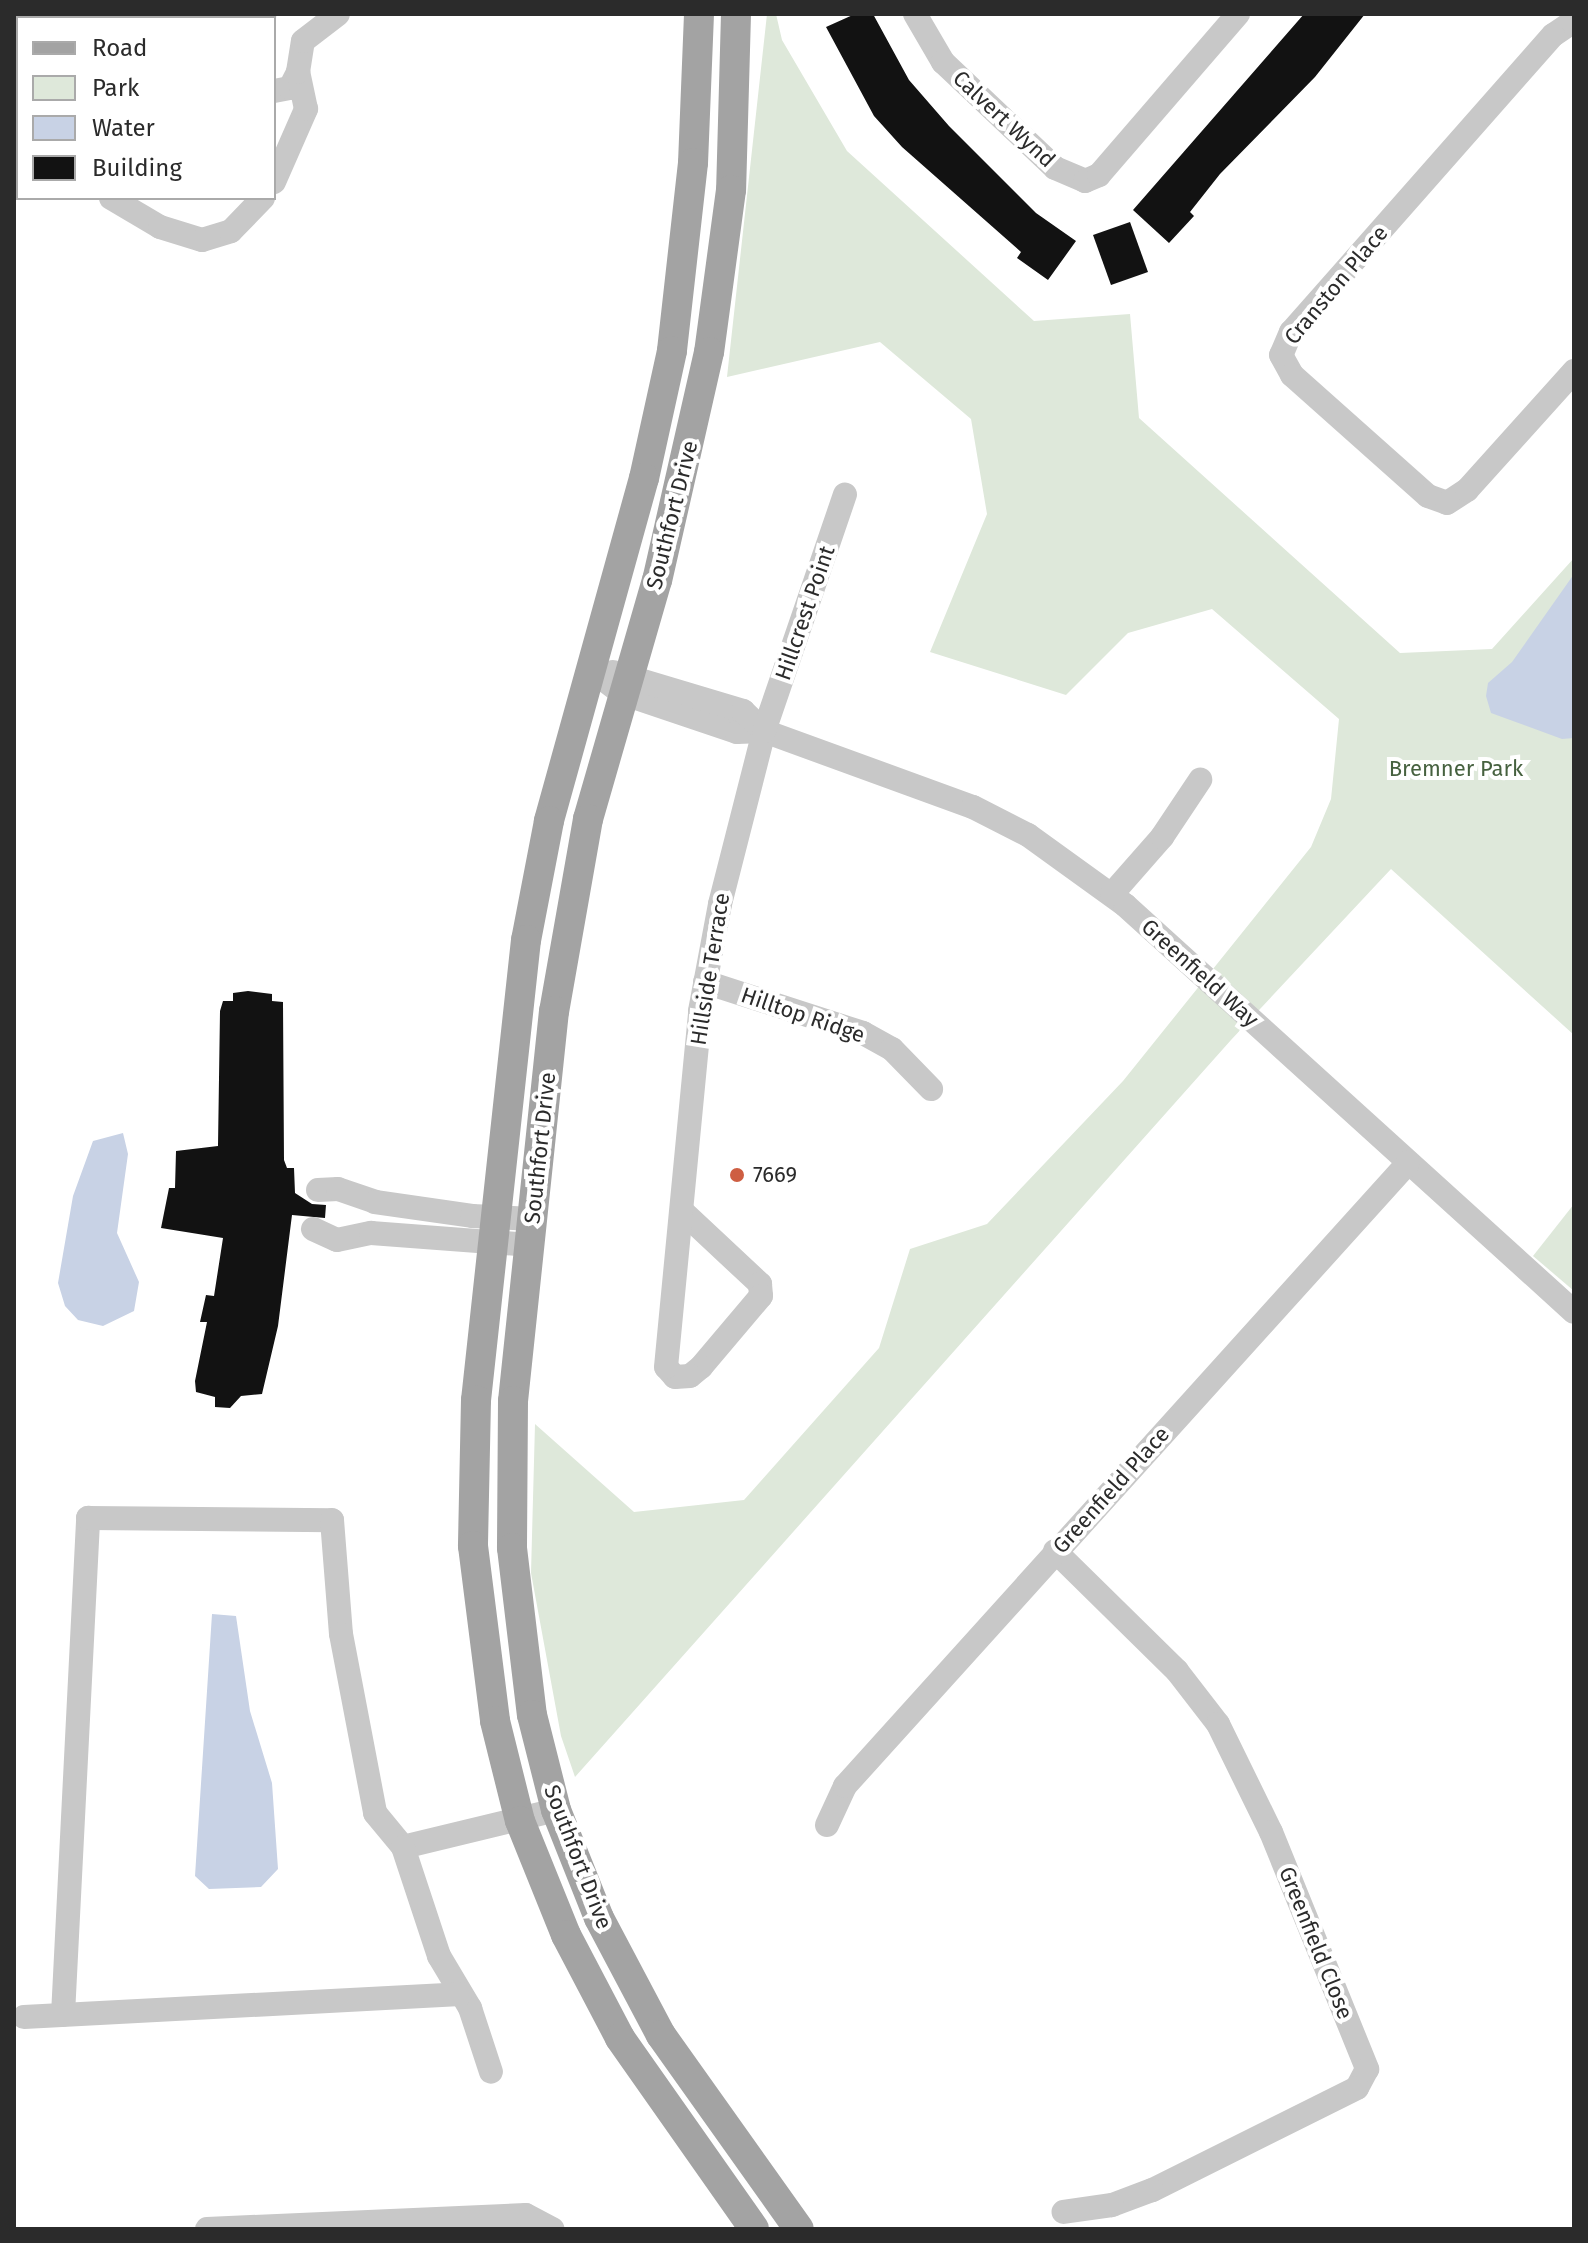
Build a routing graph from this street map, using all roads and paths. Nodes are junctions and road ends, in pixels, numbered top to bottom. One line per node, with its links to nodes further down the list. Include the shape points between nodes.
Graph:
1 (338, 14): 7 (street, via 303,41)
2 (699, 14): 14 (main road, Southfort Drive, via 693,163 672,351)
3 (736, 14): 15 (main road, Southfort Drive, via 731,190 709,352 657,580)
4 (915, 14): 5 (street, Calvert Wynd, via 943,62 1055,168 1085,181 1099,175)
5 (1238, 14)
6 (1574, 21): 12 (street, Cranston Place, via 1553,35 1312,309 1283,344 1281,355 1292,375 1428,496 1447,503 1467,490)
7 (298, 72): 8 (street, via 290,88); 9 (street, via 306,109)
8 (276, 91)
9 (276, 177)
10 (114, 200): 11 (street, via 160,227 202,240 231,231)
11 (261, 200)
12 (1574, 371)
13 (845, 495): 16 (street, Hillcrest Point)
14 (591, 670): 15 (street, Greenfield Way); 25 (main road, Southfort Drive, via 549,821 526,940)
15 (625, 683): 16 (street, Greenfield Way, via 737,732); 26 (main road, Southfort Drive, via 588,819 566,933)
16 (764, 731): 18 (street, Greenfield Way, via 973,807 1028,835); 19 (street, Hillside Terrace, via 736,829)
17 (1200, 780): 18 (street, via 1162,837)
18 (1112, 894): 21 (street, Greenfield Way)
19 (705, 982): 20 (street, Hilltop Ridge, via 863,1033 892,1049); 23 (street, Hillside Terrace)
20 (931, 1089)
21 (1408, 1163): 27 (street, Greenfield Way); 28 (street, Greenfield Place)
22 (318, 1190): 25 (street)
23 (682, 1211): 23 (street, Hillside Terrace, via 760,1284 761,1296 701,1367 690,1376 675,1377 666,1367)
24 (313, 1229): 25 (street, via 337,1240 371,1233)
25 (493, 1231): 26 (street); 30 (main road, Southfort Drive, via 476,1400 473,1546 495,1721)
26 (532, 1232): 29 (main road, Southfort Drive, via 513,1401 512,1548 520,1648)
27 (1574, 1312)
28 (1055, 1551): 31 (street, Greenfield Place, via 845,1786); 37 (street, Greenfield Close, via 1177,1671 1218,1724 1271,1832 1367,2069 1357,2088 1152,2190 1112,2205)
29 (556, 1810): 30 (street); 41 (main road, Southfort Drive, via 599,1918 661,2035)
30 (520, 1821): 32 (street); 40 (main road, Southfort Drive, via 566,1935 620,2038)
31 (827, 1825)
32 (403, 1847): 33 (street, via 439,1956); 34 (street, via 375,1813 341,1634 332,1520 88,1518)
33 (460, 1994): 34 (street); 36 (street)
34 (63, 2015): 35 (street)
35 (24, 2017)
36 (491, 2072)
37 (1063, 2212)
38 (207, 2229): 39 (street, via 526,2215)
39 (552, 2229)
40 (754, 2229)
41 (799, 2229)

